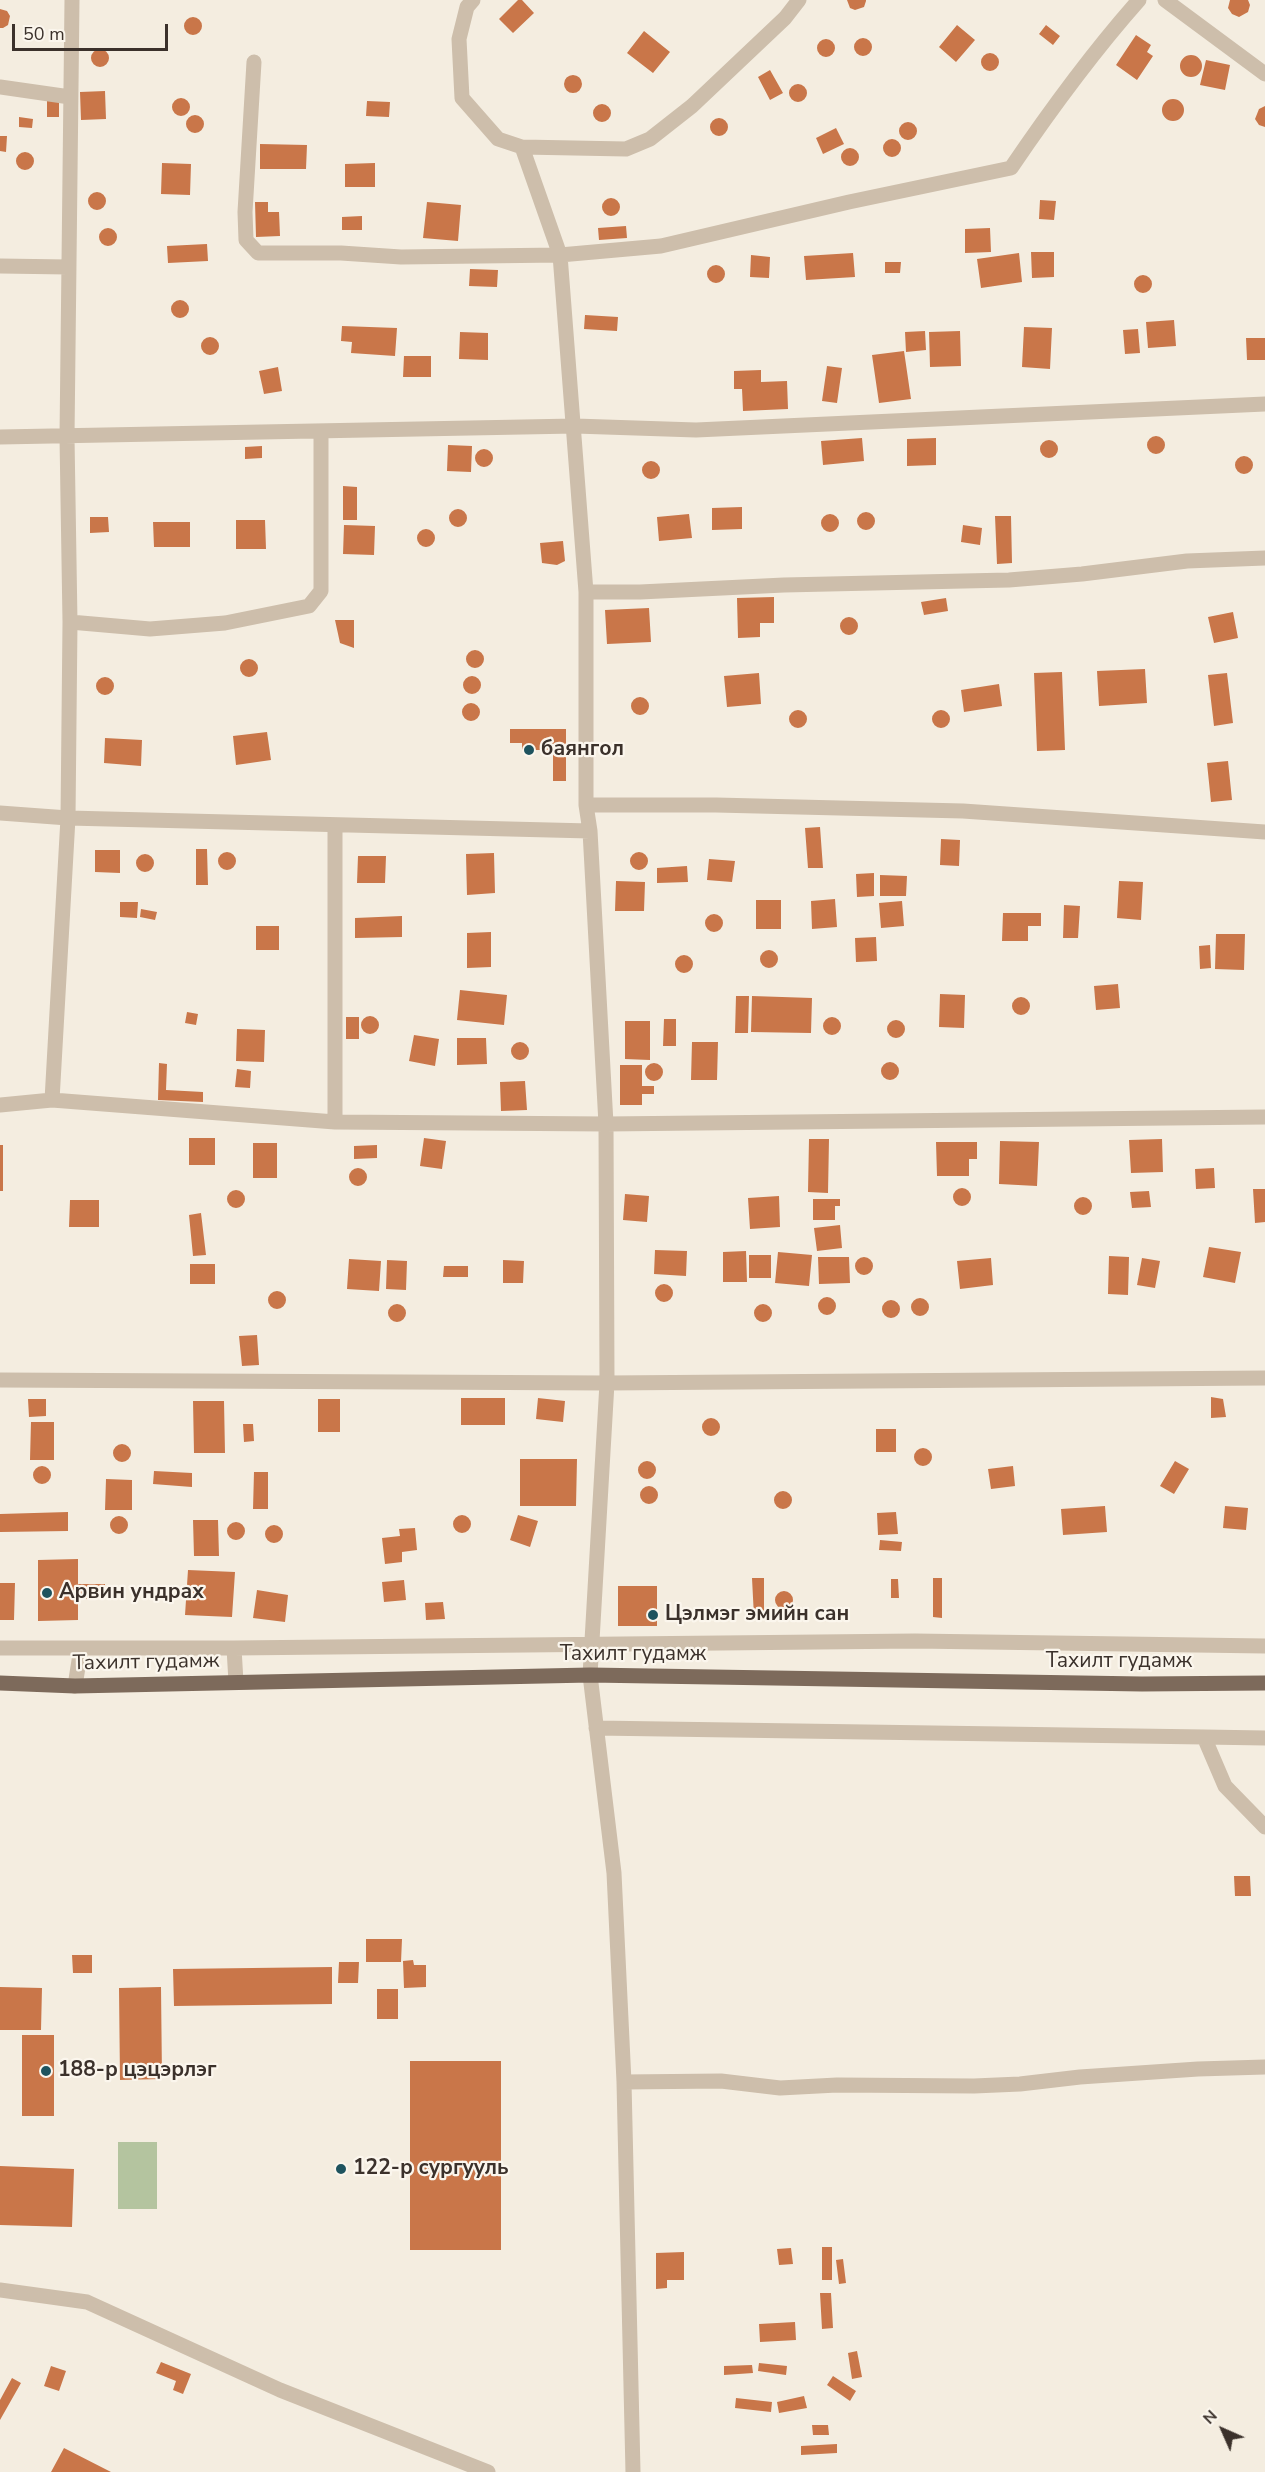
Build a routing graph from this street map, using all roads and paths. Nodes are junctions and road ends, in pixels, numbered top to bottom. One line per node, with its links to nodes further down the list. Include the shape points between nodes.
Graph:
1 (72, 0): 9 (street)
2 (799, 0): 10 (street, via 692,106 650,139 626,149)
3 (1139, 0): 11 (street, via 1099,45 1011,168 661,246)
4 (1165, 0): 7 (street)
5 (468, 2): 10 (street, via 459,39 462,98 498,139)
6 (254, 62): 11 (street, via 245,212 246,240 258,253 402,257)
7 (1265, 74)
8 (0, 87): 9 (street)
9 (70, 97): 13 (street)
10 (522, 147): 11 (street)
11 (560, 255): 15 (street)
12 (0, 266): 13 (street)
13 (68, 267): 17 (street)
14 (1265, 404): 15 (street, via 696,430)
15 (575, 426): 16 (street); 20 (street)
16 (321, 432): 17 (street); 21 (street, via 321,591 309,606 225,623 150,629)
17 (67, 437): 18 (street); 21 (street)
18 (0, 438)
19 (1265, 558): 20 (street, via 1187,561 1009,580)
20 (586, 592): 22 (street)
21 (70, 622): 24 (street)
22 (586, 805): 26 (street); 27 (street, via 963,811)
23 (0, 813): 24 (street)
24 (68, 818): 25 (street); 28 (street)
25 (335, 825): 26 (street); 31 (street)
26 (590, 831): 32 (street)
27 (1265, 832)
28 (52, 1100): 29 (street); 31 (street)
29 (0, 1106)
30 (1265, 1117): 32 (street)
31 (335, 1122): 32 (street)
32 (606, 1124): 35 (street)
33 (1265, 1378): 35 (street)
34 (0, 1380): 35 (street)
35 (607, 1383): 36 (street)
36 (593, 1643): 37 (street, via 915,1641); 40 (street); 41 (street)
37 (1265, 1646)
38 (0, 1648): 39 (street)
39 (81, 1648): 40 (street); 45 (street)
40 (234, 1648): 42 (street)
41 (590, 1675): 42 (main road, Тахилт гудамж); 44 (main road, Тахилт гудамж); 46 (street)
42 (236, 1682): 45 (main road, Тахилт гудамж)
43 (0, 1683): 45 (main road, Тахилт гудамж)
44 (1265, 1683)
45 (75, 1686)
46 (596, 1728): 47 (street); 51 (street, via 614,1872)
47 (1204, 1737): 48 (street); 49 (street, via 1225,1786)
48 (1265, 1738)
49 (1265, 1827)
50 (1265, 2067): 51 (street, via 1186,2069 974,2086 780,2088 721,2081)
51 (624, 2082): 54 (street)
52 (0, 2290): 53 (street, via 87,2302 280,2390)
53 (488, 2472)
54 (633, 2472)

